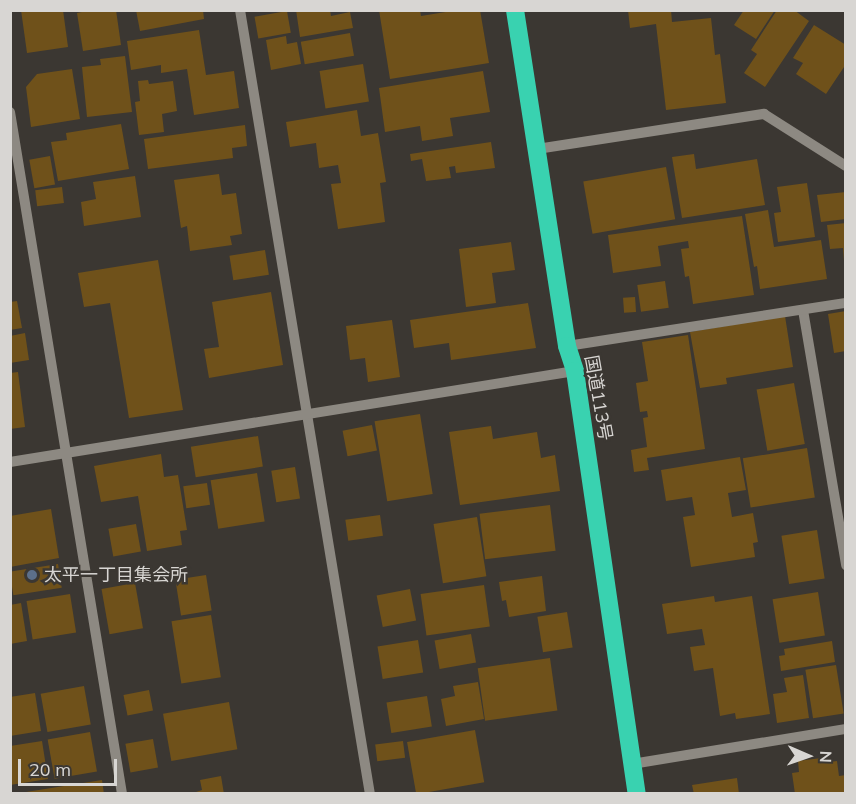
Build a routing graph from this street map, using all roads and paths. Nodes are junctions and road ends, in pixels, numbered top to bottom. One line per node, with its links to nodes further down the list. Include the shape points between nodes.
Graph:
1 (240, 10): 10 (street)
2 (515, 10): 4 (highway, 国道113号)
3 (10, 112): 11 (street)
4 (537, 149): 5 (street, via 764,114); 8 (highway, 国道113号)
5 (846, 166)
6 (846, 303): 7 (street)
7 (803, 310): 8 (street); 13 (street)
8 (567, 346): 9 (highway, 国道113号)
9 (575, 371): 10 (street); 16 (highway, 国道113号)
10 (309, 415): 11 (street); 18 (street)
11 (66, 453): 12 (street); 17 (street)
12 (10, 462)
13 (842, 516): 14 (street)
14 (846, 565)
15 (846, 729): 16 (street)
16 (632, 764): 19 (highway, 国道113号)
17 (122, 794)
18 (370, 794)
19 (637, 794)

